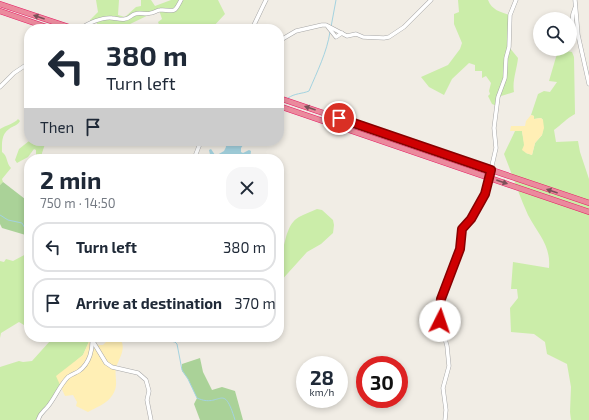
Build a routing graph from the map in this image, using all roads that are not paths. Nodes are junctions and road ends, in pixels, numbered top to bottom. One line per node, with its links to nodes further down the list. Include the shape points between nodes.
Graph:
1 (181, 0): 10 (street, via 178,8 173,11 136,13 124,20 107,18)
2 (266, 0): 11 (street)
3 (431, 0): 12 (street, via 404,27 389,37 363,37 356,34 348,36 342,33 336,36 327,26 322,25 296,31)
4 (516, 0): 18 (street, via 510,15 506,78 498,101 494,128 496,148)
5 (575, 0): 14 (street, via 578,35)
6 (0, 4): 9 (highway, one-way to 6)
7 (0, 11): 8 (highway)
8 (38, 24)
9 (61, 24)
10 (88, 24)
11 (256, 24)
12 (284, 38)
13 (24, 67): 15 (street)
14 (589, 84)
15 (0, 87)
16 (284, 100): 18 (highway, one-way to 16)
17 (284, 108): 19 (highway)
18 (491, 170): 19 (street); 20 (highway, one-way to 18)
19 (489, 178): 21 (highway, one-way to 21); 26 (street, via 485,194 462,229 460,249 441,299 439,315 449,366 443,388)
20 (589, 203)
21 (589, 212)
22 (92, 342): 24 (street, via 92,352 86,364 61,385)
23 (94, 342): 25 (street, via 106,363 112,367 138,373 146,380)
24 (38, 420)
25 (151, 420)
26 (445, 420)

